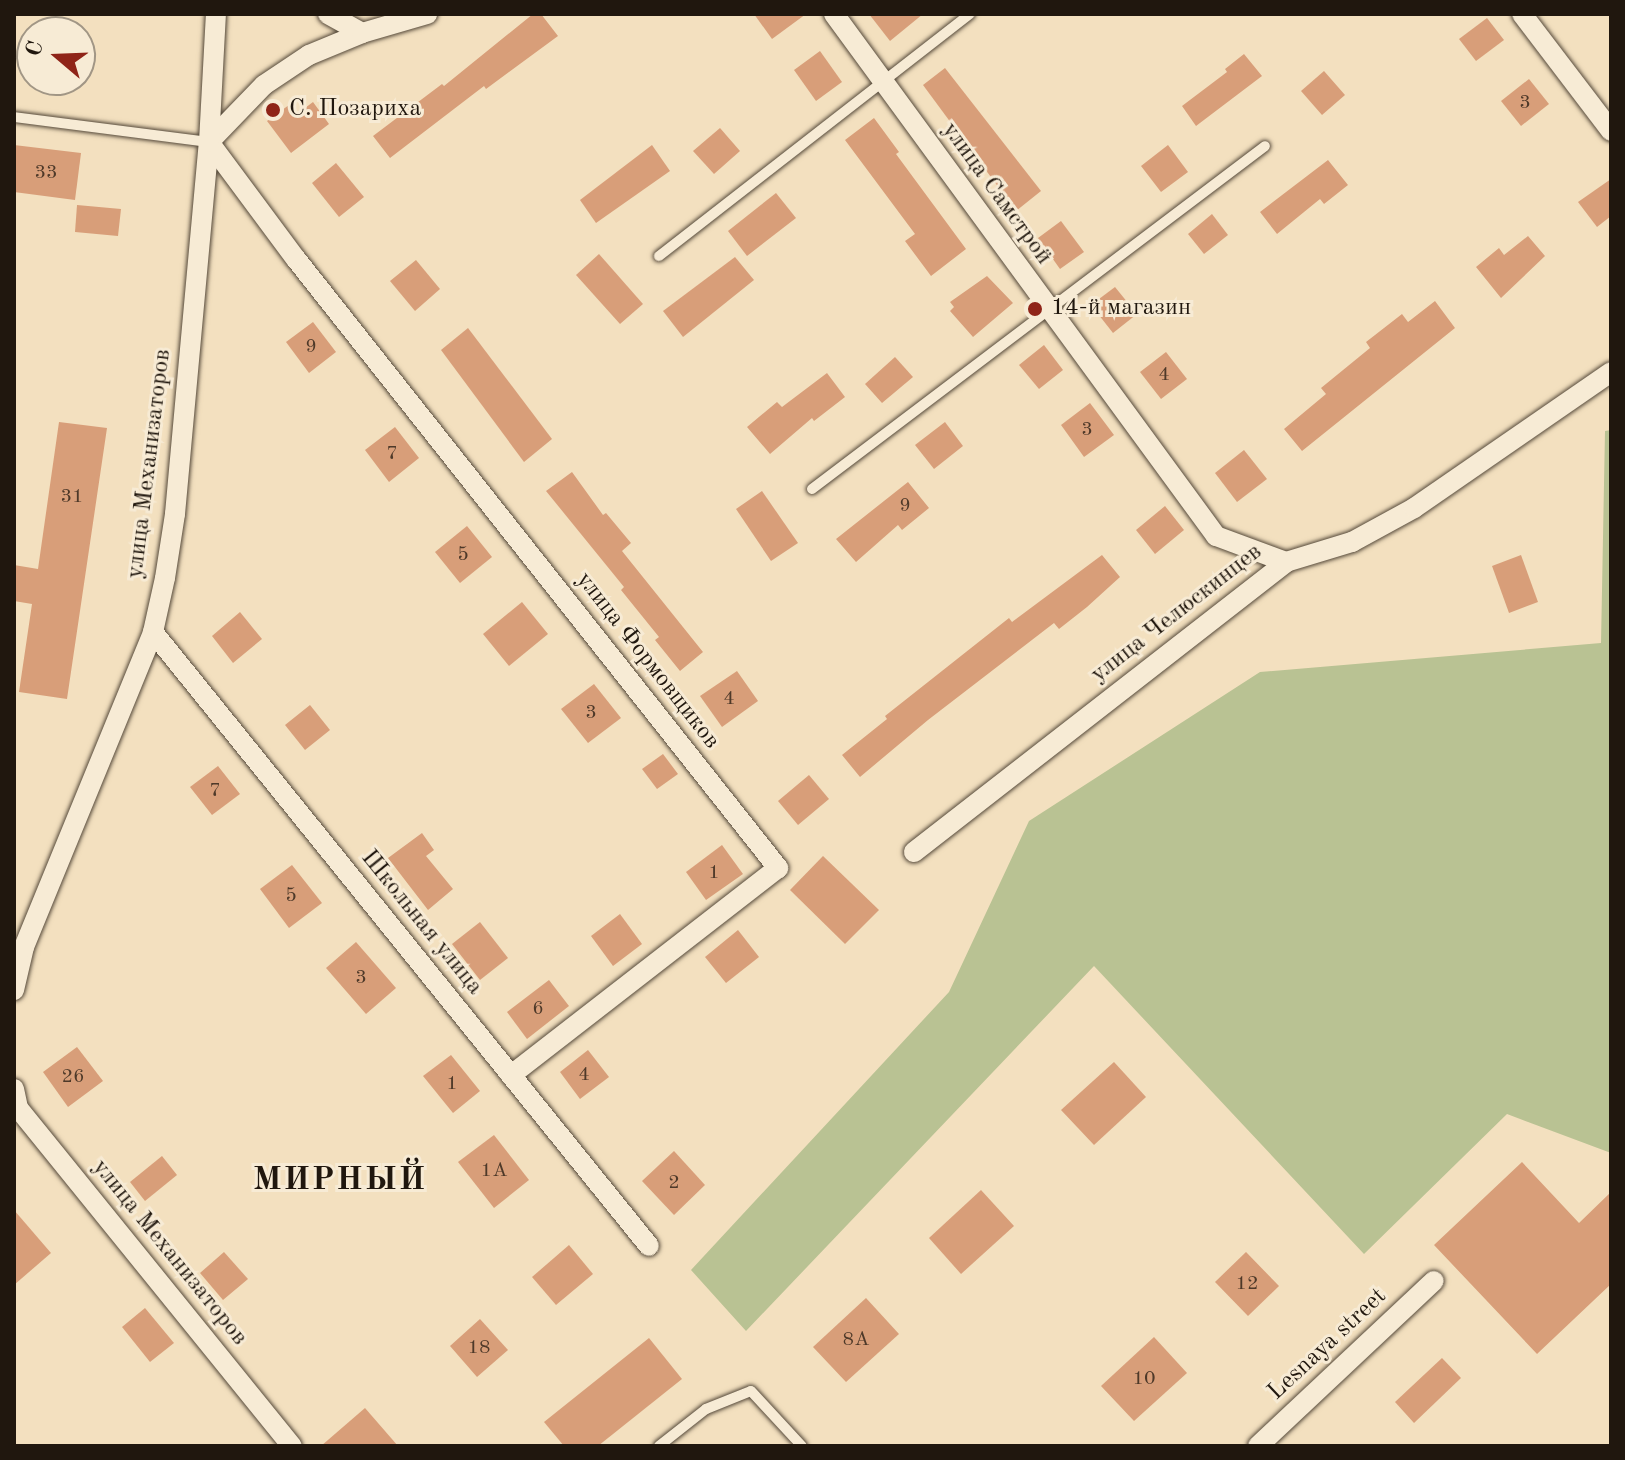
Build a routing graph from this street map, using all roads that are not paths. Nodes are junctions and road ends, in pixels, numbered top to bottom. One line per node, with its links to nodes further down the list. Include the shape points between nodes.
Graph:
1 (216, 14): 11 (street, улица Механизаторов)
2 (328, 14): 7 (street)
3 (427, 14): 7 (street)
4 (834, 14): 8 (street, улица Самстрой)
5 (970, 14): 8 (lane)
6 (1522, 14): 10 (street)
7 (362, 33): 11 (street, via 295,64 264,85)
8 (882, 81): 13 (lane); 14 (street, улица Самстрой)
9 (14, 117): 11 (lane)
10 (1611, 131)
11 (209, 142): 18 (street, улица Механизаторов, via 175,514); 21 (street, улица Формовщиков, via 778,868)
12 (1265, 146): 14 (lane)
13 (659, 256)
14 (1048, 310): 16 (lane); 17 (street, улица Самстрой, via 1216,536)
15 (1611, 372): 17 (street, улица Челюскинцев, via 1414,508 1352,542)
16 (812, 489)
17 (1286, 562): 19 (street, улица Челюскинцев)
18 (153, 632): 20 (street, улица Механизаторов, via 24,947); 21 (street, Школьная улица)
19 (914, 852)
20 (14, 990)
21 (511, 1075): 23 (street, Школьная улица)
22 (15, 1100): 25 (street, улица Механизаторов)
23 (649, 1246)
24 (1434, 1281): 28 (street, Lesnaya street)
25 (292, 1446)
26 (659, 1446): 27 (lane, via 706,1409 751,1391)
27 (802, 1446)
28 (1258, 1446)

